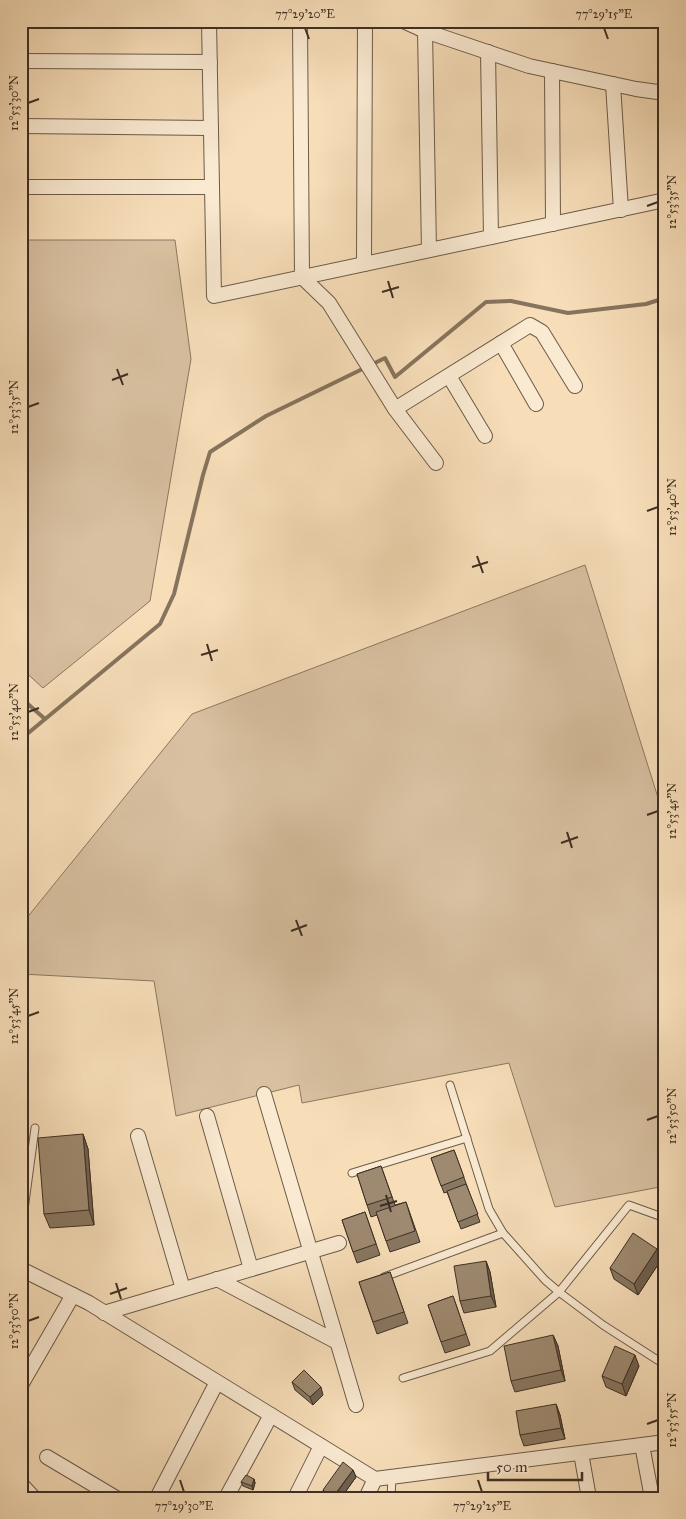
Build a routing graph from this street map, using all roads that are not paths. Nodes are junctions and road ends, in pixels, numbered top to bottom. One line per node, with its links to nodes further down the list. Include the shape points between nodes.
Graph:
1 (209, 21): 8 (street)
2 (300, 21): 22 (street)
3 (365, 21): 21 (street)
4 (403, 21): 5 (street)
5 (425, 31): 6 (street); 20 (street)
6 (488, 52): 9 (street); 19 (street)
7 (21, 61): 8 (street)
8 (210, 62): 13 (street)
9 (552, 71): 10 (street); 18 (street)
10 (613, 84): 11 (street); 17 (street)
11 (665, 93)
12 (21, 126): 13 (street)
13 (211, 128): 15 (street)
14 (21, 187): 15 (street)
15 (212, 187): 22 (street, via 214,296)
16 (665, 200): 17 (street)
17 (621, 210): 18 (street)
18 (553, 224): 19 (street)
19 (491, 237): 20 (street)
20 (430, 250): 21 (street)
21 (364, 264): 22 (street)
22 (302, 278): 27 (street, via 329,303)
23 (501, 344): 24 (street); 25 (street, via 530,326 542,332); 26 (street)
24 (449, 376): 27 (street); 28 (street)
25 (575, 386)
26 (536, 404)
27 (395, 409): 29 (street)
28 (485, 436)
29 (436, 463)
30 (450, 1085): 35 (lane)
31 (264, 1094): 41 (street)
32 (207, 1116): 43 (street)
33 (35, 1128): 38 (lane)
34 (138, 1136): 46 (street)
35 (467, 1138): 36 (lane); 39 (lane, via 489,1209)
36 (352, 1173)
37 (665, 1218): 47 (lane, via 629,1205)
38 (21, 1232)
39 (503, 1233): 45 (lane); 47 (lane)
40 (339, 1243): 41 (street)
41 (311, 1251): 43 (street); 50 (street)
42 (21, 1269): 48 (street)
43 (251, 1269): 44 (street)
44 (217, 1279): 46 (street); 50 (street)
45 (374, 1280)
46 (184, 1289): 49 (street)
47 (558, 1292): 51 (lane, via 603,1325); 52 (lane, via 490,1351)
48 (73, 1295): 49 (street); 54 (street)
49 (104, 1312): 53 (street)
50 (337, 1342): 55 (street)
51 (665, 1363)
52 (403, 1378)
53 (217, 1382): 56 (street); 67 (street)
54 (21, 1384)
55 (356, 1405)
56 (271, 1415): 59 (street); 68 (street)
57 (665, 1442): 58 (street)
58 (642, 1445): 60 (street); 73 (street)
59 (321, 1446): 63 (street); 69 (street)
60 (581, 1453): 62 (street); 72 (street)
61 (47, 1457): 66 (street)
62 (392, 1477): 63 (street); 71 (lane)
63 (375, 1479): 70 (street)
64 (21, 1484): 65 (street)
65 (34, 1498)
66 (116, 1498)
67 (157, 1498)
68 (226, 1498)
69 (295, 1498)
70 (366, 1498)
71 (391, 1498)
72 (589, 1498)
73 (652, 1498)

